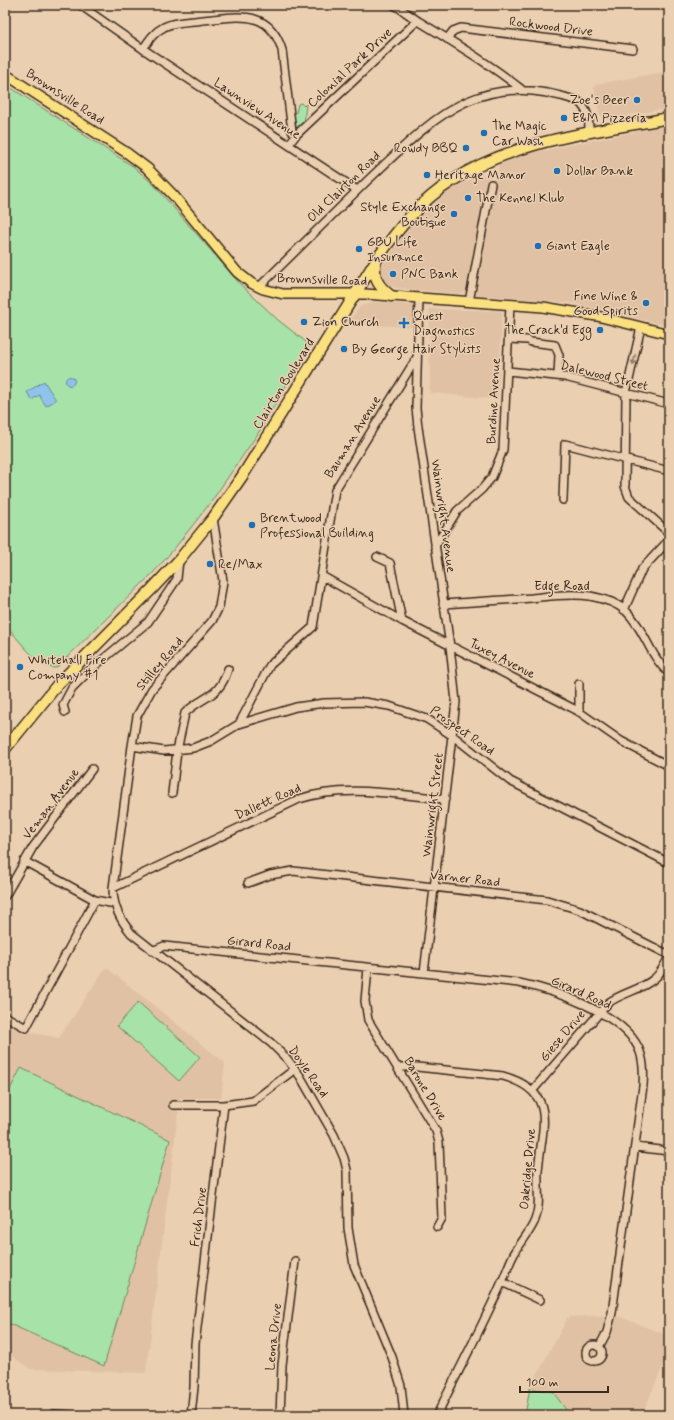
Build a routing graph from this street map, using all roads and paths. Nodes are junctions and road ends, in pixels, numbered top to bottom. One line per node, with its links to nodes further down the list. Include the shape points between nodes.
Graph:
1 (80, 5): 5 (street, Lawnview Avenue)
2 (394, 5): 3 (street)
3 (417, 21): 4 (street); 11 (street, Colonial Park Drive)
4 (447, 39): 6 (street, Rockwood Drive, via 453,31 462,28); 8 (street)
5 (143, 49): 11 (street, Colonial Park Drive, via 153,34 172,24 240,16 252,17 262,22 272,29 282,50 292,131); 12 (street, Lawnview Avenue)
6 (633, 49)
7 (5, 74): 16 (main road, Brownsville Road, via 147,168 175,197 237,272)
8 (521, 89): 10 (street, Old Clairton Road, via 578,102 588,115); 14 (street, Old Clairton Road, via 482,96 452,108 421,130)
9 (669, 118): 10 (highway, Clairton Boulevard)
10 (589, 133): 15 (highway, Clairton Boulevard, via 514,151 451,181 411,215 393,235)
11 (296, 135): 12 (street, Colonial Park Drive)
12 (289, 144): 14 (street, Lawnview Avenue)
13 (491, 184): 20 (street)
14 (358, 190): 16 (street, Old Clairton Road)
15 (375, 262): 17 (highway, Clairton Boulevard); 18 (highway, via 374,275 377,284)
16 (259, 287): 17 (main road, Brownsville Road, via 283,294)
17 (355, 293): 18 (main road, Brownsville Road); 33 (highway, Clairton Boulevard, via 243,475)
18 (391, 296): 19 (main road, Brownsville Road)
19 (419, 299): 20 (main road, Brownsville Road); 25 (street, Wainwright Avenue)
20 (469, 302): 21 (main road, Brownsville Road)
21 (510, 305): 22 (main road, Brownsville Road, via 557,309); 24 (street, Burdine Avenue)
22 (642, 327): 23 (main road, Brownsville Road); 28 (street, one-way to 28)
23 (669, 334)
24 (509, 339): 26 (street, Burdine Avenue); 27 (street, via 556,345 559,355)
25 (418, 357): 36 (street, Wainwright Avenue, via 418,427); 39 (street, Bauman Avenue, via 338,482)
26 (508, 371): 27 (street, Dalewood Street); 36 (street, Burdine Avenue, via 505,438 499,464 482,489 457,511)
27 (558, 376): 28 (street, Dalewood Street)
28 (626, 393): 29 (street, Dalewood Street); 30 (street)
29 (669, 404)
30 (625, 460): 31 (street); 32 (street, via 565,444); 34 (street, via 625,486 630,497)
31 (669, 471)
32 (563, 500)
33 (212, 518): 38 (highway, Clairton Boulevard); 51 (street, Stilley Road, via 223,581 219,606 212,621 152,689 137,716)
34 (669, 533)
35 (669, 540): 41 (street, via 642,569)
36 (435, 546): 40 (street, Wainwright Avenue)
37 (377, 557): 42 (street, via 390,563)
38 (179, 560): 47 (street, via 177,579 148,622 111,651 72,688 62,706); 52 (highway, Clairton Boulevard, via 58,684)
39 (322, 576): 42 (street, Tuxey Avenue); 49 (street, Bauman Avenue, via 313,627 270,665)
40 (444, 604): 41 (street, Edge Road, via 551,596 589,596 603,599); 43 (street, Wainwright Avenue)
41 (624, 610): 45 (street, Edge Road, via 642,630 657,661)
42 (402, 621): 43 (street, Tuxey Avenue)
43 (450, 646): 48 (street, Tuxey Avenue); 50 (street, Wainwright Avenue, via 456,702)
44 (228, 669): 53 (street, via 217,690 185,713)
45 (669, 673)
46 (579, 684): 48 (street)
47 (65, 712)
48 (580, 712): 54 (street, Tuxey Avenue, via 622,741)
49 (239, 724): 50 (street, Prospect Road, via 296,707 340,701 364,702 409,711); 53 (street, Prospect Road, via 211,741)
50 (453, 736): 57 (street, Wainwright Street); 59 (street, Prospect Road, via 510,780)
51 (132, 746): 53 (street, Prospect Road); 61 (street, Stilley Road)
52 (5, 749)
53 (177, 751): 56 (street)
54 (669, 766)
55 (92, 769): 58 (street, Veman Avenue)
56 (172, 793)
57 (445, 799): 61 (street, Dallett Road, via 353,790 316,794 299,799); 62 (street, Wainwright Street)
58 (24, 861): 63 (street, Veman Avenue); 64 (street)
59 (669, 863)
60 (248, 883): 62 (street, Varner Road, via 270,875 293,872)
61 (113, 888): 65 (street, Stilley Road)
62 (434, 888): 67 (street, Varner Road, via 547,900 563,904 580,910); 69 (street, Wainwright Street)
63 (5, 896)
64 (95, 900): 65 (street); 71 (street, via 26,1028)
65 (115, 904): 66 (street, Doyle Road, via 131,933)
66 (152, 950): 68 (street, Girard Road, via 164,946); 73 (street, Doyle Road, via 266,1038)
67 (669, 956): 70 (street, Giese Drive, via 656,977 647,984 618,996)
68 (368, 968): 69 (street, Girard Road); 72 (street, Barone Drive, via 368,1020)
69 (424, 973): 70 (street, Girard Road, via 537,987)
70 (599, 1013): 74 (street, Giese Drive); 77 (street, Girard Road, via 623,1028 638,1046 642,1058 643,1086)
71 (5, 1016)
72 (398, 1067): 74 (street, via 503,1076); 79 (street, Barone Drive, via 430,1120 439,1142 442,1218)
73 (295, 1069): 76 (street, via 254,1100); 88 (street, Doyle Road, via 334,1135 344,1158 347,1170 350,1248 360,1284 392,1358 400,1386)
74 (533, 1090): 81 (street, Oakridge Drive, via 539,1100 543,1117 538,1208 535,1221 512,1257)
75 (173, 1105): 76 (street)
76 (224, 1105): 86 (street, Frich Drive, via 195,1344)
77 (635, 1147): 78 (street); 83 (street, Girard Road, via 612,1313 607,1332)
78 (669, 1151)
79 (436, 1228)
80 (295, 1261): 87 (street, Leona Drive, via 282,1364)
81 (502, 1282): 82 (street); 89 (street, Oakridge Drive)
82 (540, 1300)
83 (599, 1347)
84 (53, 1414): 85 (street)
85 (71, 1415)
86 (191, 1415)
87 (280, 1415)
88 (404, 1415)
89 (437, 1415)

